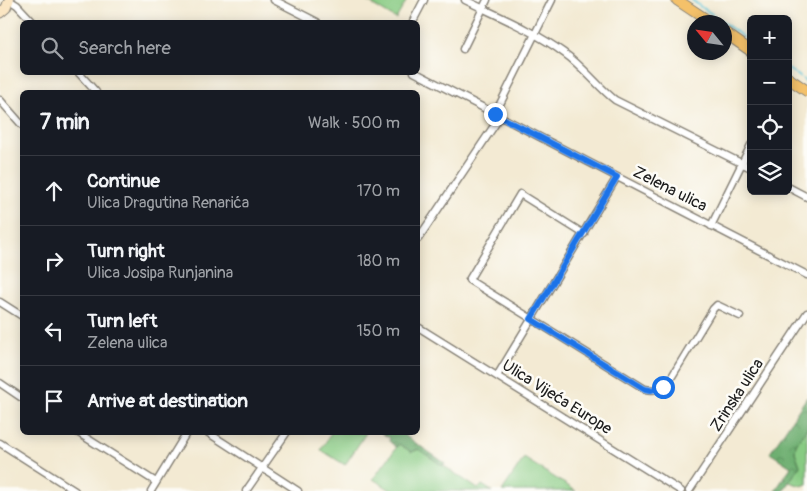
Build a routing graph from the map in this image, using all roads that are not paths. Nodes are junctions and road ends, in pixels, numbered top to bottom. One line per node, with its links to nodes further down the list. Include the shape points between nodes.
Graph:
1 (9, 0): 9 (main road); 11 (street)
2 (274, 0): 12 (street)
3 (424, 0): 13 (street)
4 (465, 0): 8 (street)
5 (487, 0): 8 (street)
6 (552, 0): 14 (street)
7 (677, 0): 10 (main road)
8 (482, 9): 14 (street); 17 (street)
9 (0, 13)
10 (700, 15)
11 (31, 20)
12 (313, 20)
13 (414, 20)
14 (535, 34): 24 (street); 27 (street, via 566,53 616,100)
15 (732, 38): 16 (main road)
16 (747, 48)
17 (463, 49)
18 (81, 75): 21 (street)
19 (420, 75): 24 (street, Zelena ulica)
20 (792, 82): 22 (main road)
21 (94, 90)
22 (807, 91)
23 (0, 100): 25 (street)
24 (498, 115): 29 (street, Zelena ulica); 34 (street)
25 (20, 124)
26 (749, 150): 27 (street)
27 (743, 164): 28 (street); 32 (street)
28 (747, 166)
29 (617, 177): 32 (street, Zelena ulica); 33 (street)
30 (792, 189): 31 (street)
31 (807, 197)
32 (711, 226): 35 (street, Zelena ulica)
33 (584, 234): 40 (street); 40 (street, via 520,194 469,280)
34 (420, 237)
35 (807, 275)
36 (0, 302): 38 (street)
37 (807, 313): 57 (street, Zrinska ulica)
38 (20, 315)
39 (740, 316): 40 (street, via 722,306 712,309 668,383 651,390)
40 (531, 319): 42 (street)
41 (420, 328): 42 (street, Ulica Vijeća Europe)
42 (497, 376): 56 (street, Ulica Vijeća Europe)
43 (0, 383): 44 (street)
44 (20, 397)
45 (83, 435): 51 (street)
46 (186, 435): 51 (street)
47 (212, 435): 50 (street)
48 (285, 435): 50 (street)
49 (0, 443): 52 (street)
50 (263, 469): 54 (street); 55 (street)
51 (156, 482): 53 (street)
52 (75, 491)
53 (151, 491)
54 (246, 491)
55 (298, 491)
56 (681, 491)
57 (690, 491)

